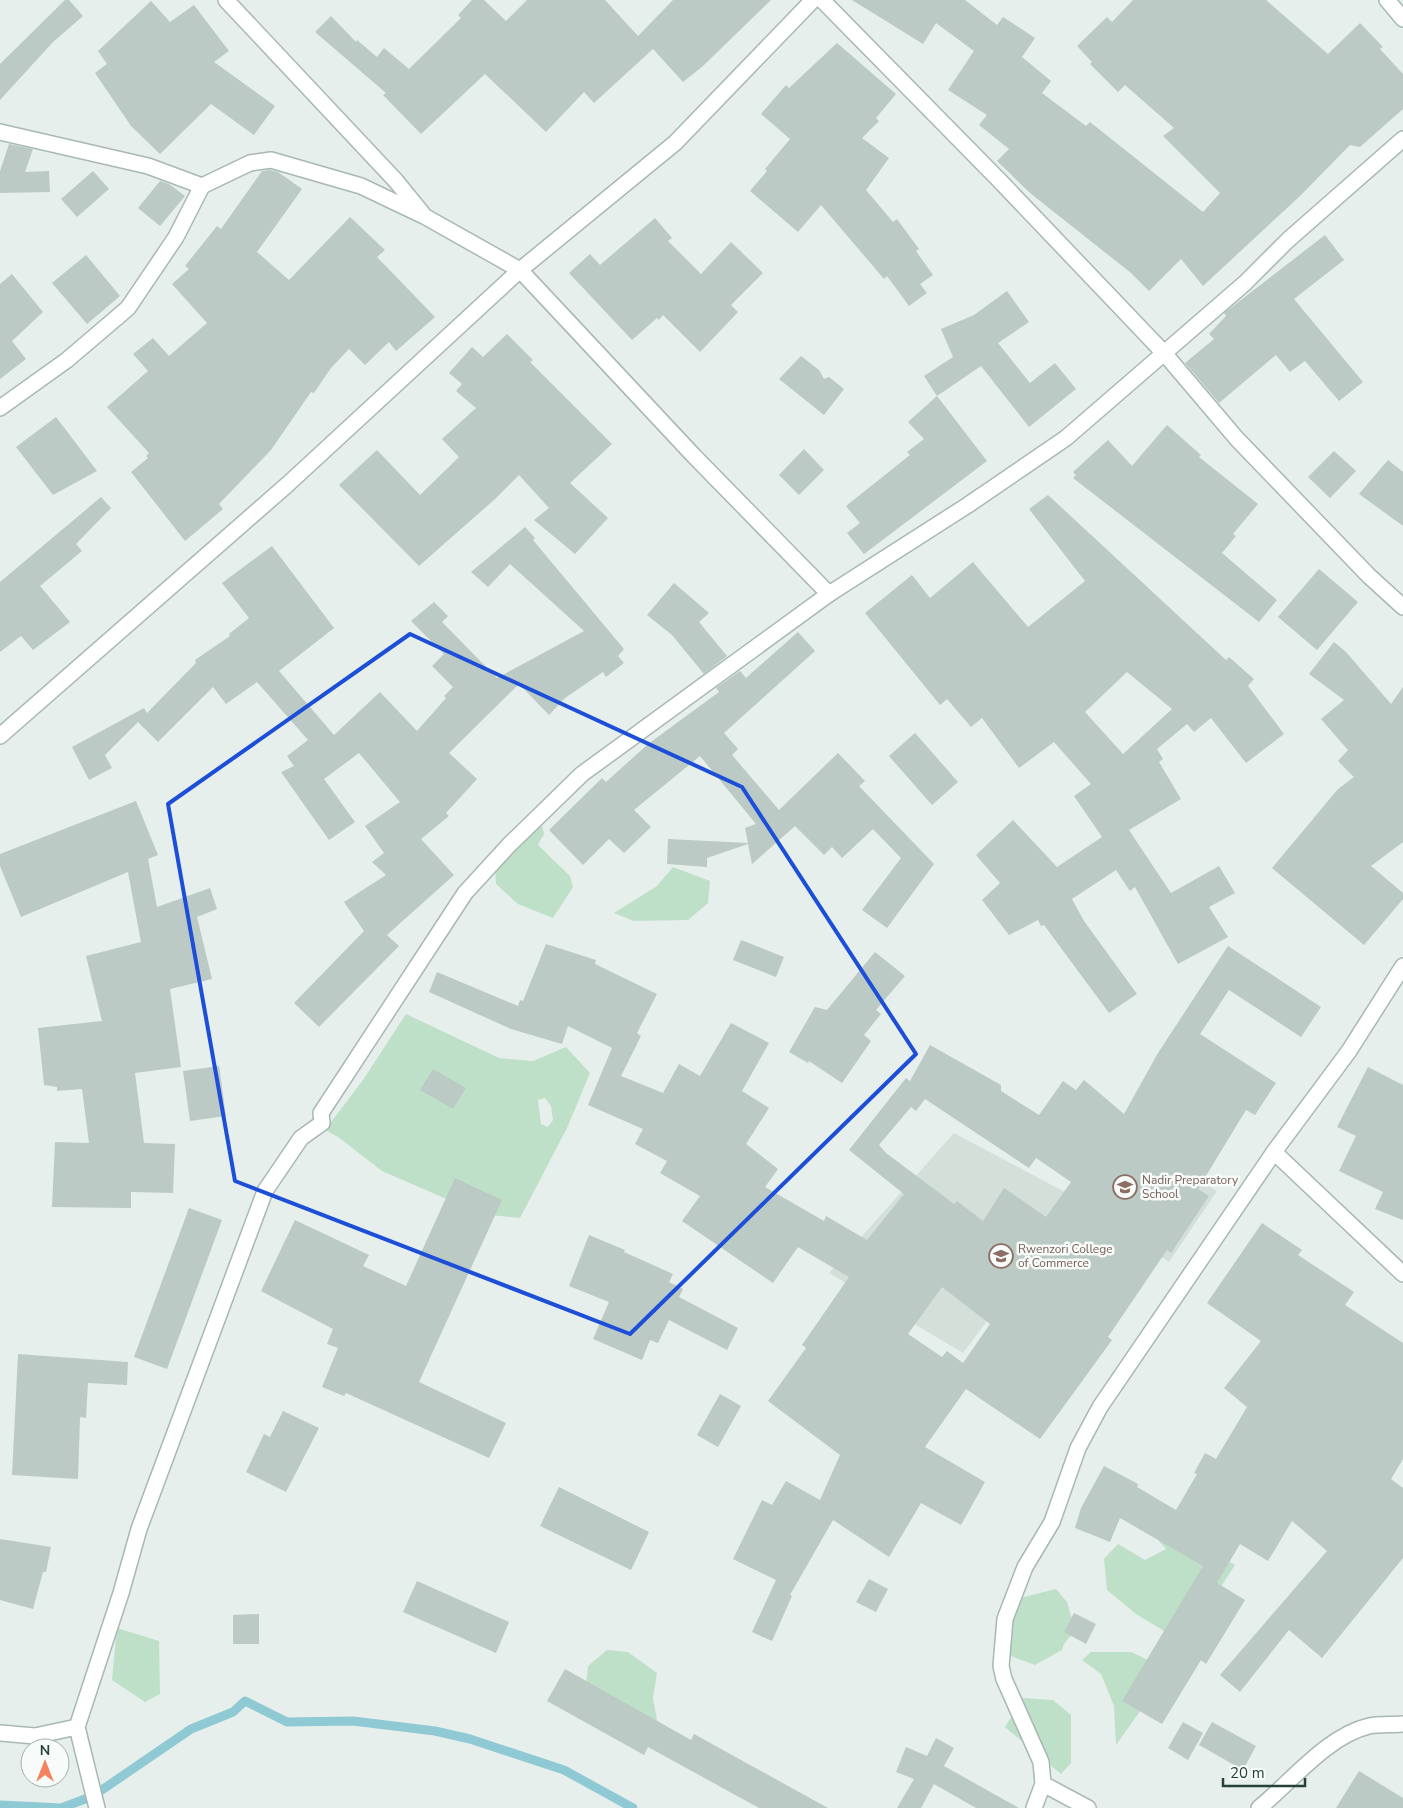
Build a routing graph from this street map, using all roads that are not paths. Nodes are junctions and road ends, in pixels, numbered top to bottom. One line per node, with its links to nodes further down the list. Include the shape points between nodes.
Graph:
1 (226, 0): 9 (street, via 396,181)
2 (813, 0): 10 (street, via 675,143)
3 (822, 0): 11 (street)
4 (1387, 0): 5 (street)
5 (1403, 20)
6 (0, 132): 8 (street, via 148,166)
7 (1403, 138): 11 (street, via 1288,240 1245,283)
8 (202, 186): 9 (street, via 250,163 271,160 361,186); 12 (street, via 176,237 128,308 67,360)
9 (424, 216): 10 (street)
10 (520, 270): 13 (street); 15 (street, via 288,484)
11 (1164, 352): 13 (street, via 1066,438); 14 (street, via 1237,440)
12 (0, 408)
13 (829, 594): 20 (street, via 582,774 509,845 465,893 321,1113 322,1123 301,1138 270,1183 138,1529 121,1593)
14 (1403, 607)
15 (0, 736)
16 (1403, 966): 17 (street, via 1348,1051)
17 (1274, 1152): 18 (street); 22 (street, via 1100,1407 1078,1448 1052,1522 1025,1567 1005,1619 1001,1666 1041,1762)
18 (1403, 1274)
19 (1403, 1724): 26 (street, via 1369,1726 1337,1741)
20 (76, 1727): 21 (street, via 35,1736); 23 (street)
21 (0, 1733)
22 (1043, 1784): 24 (street); 25 (street)
23 (97, 1808)
24 (1034, 1808)
25 (1088, 1808)
26 (1259, 1808)

